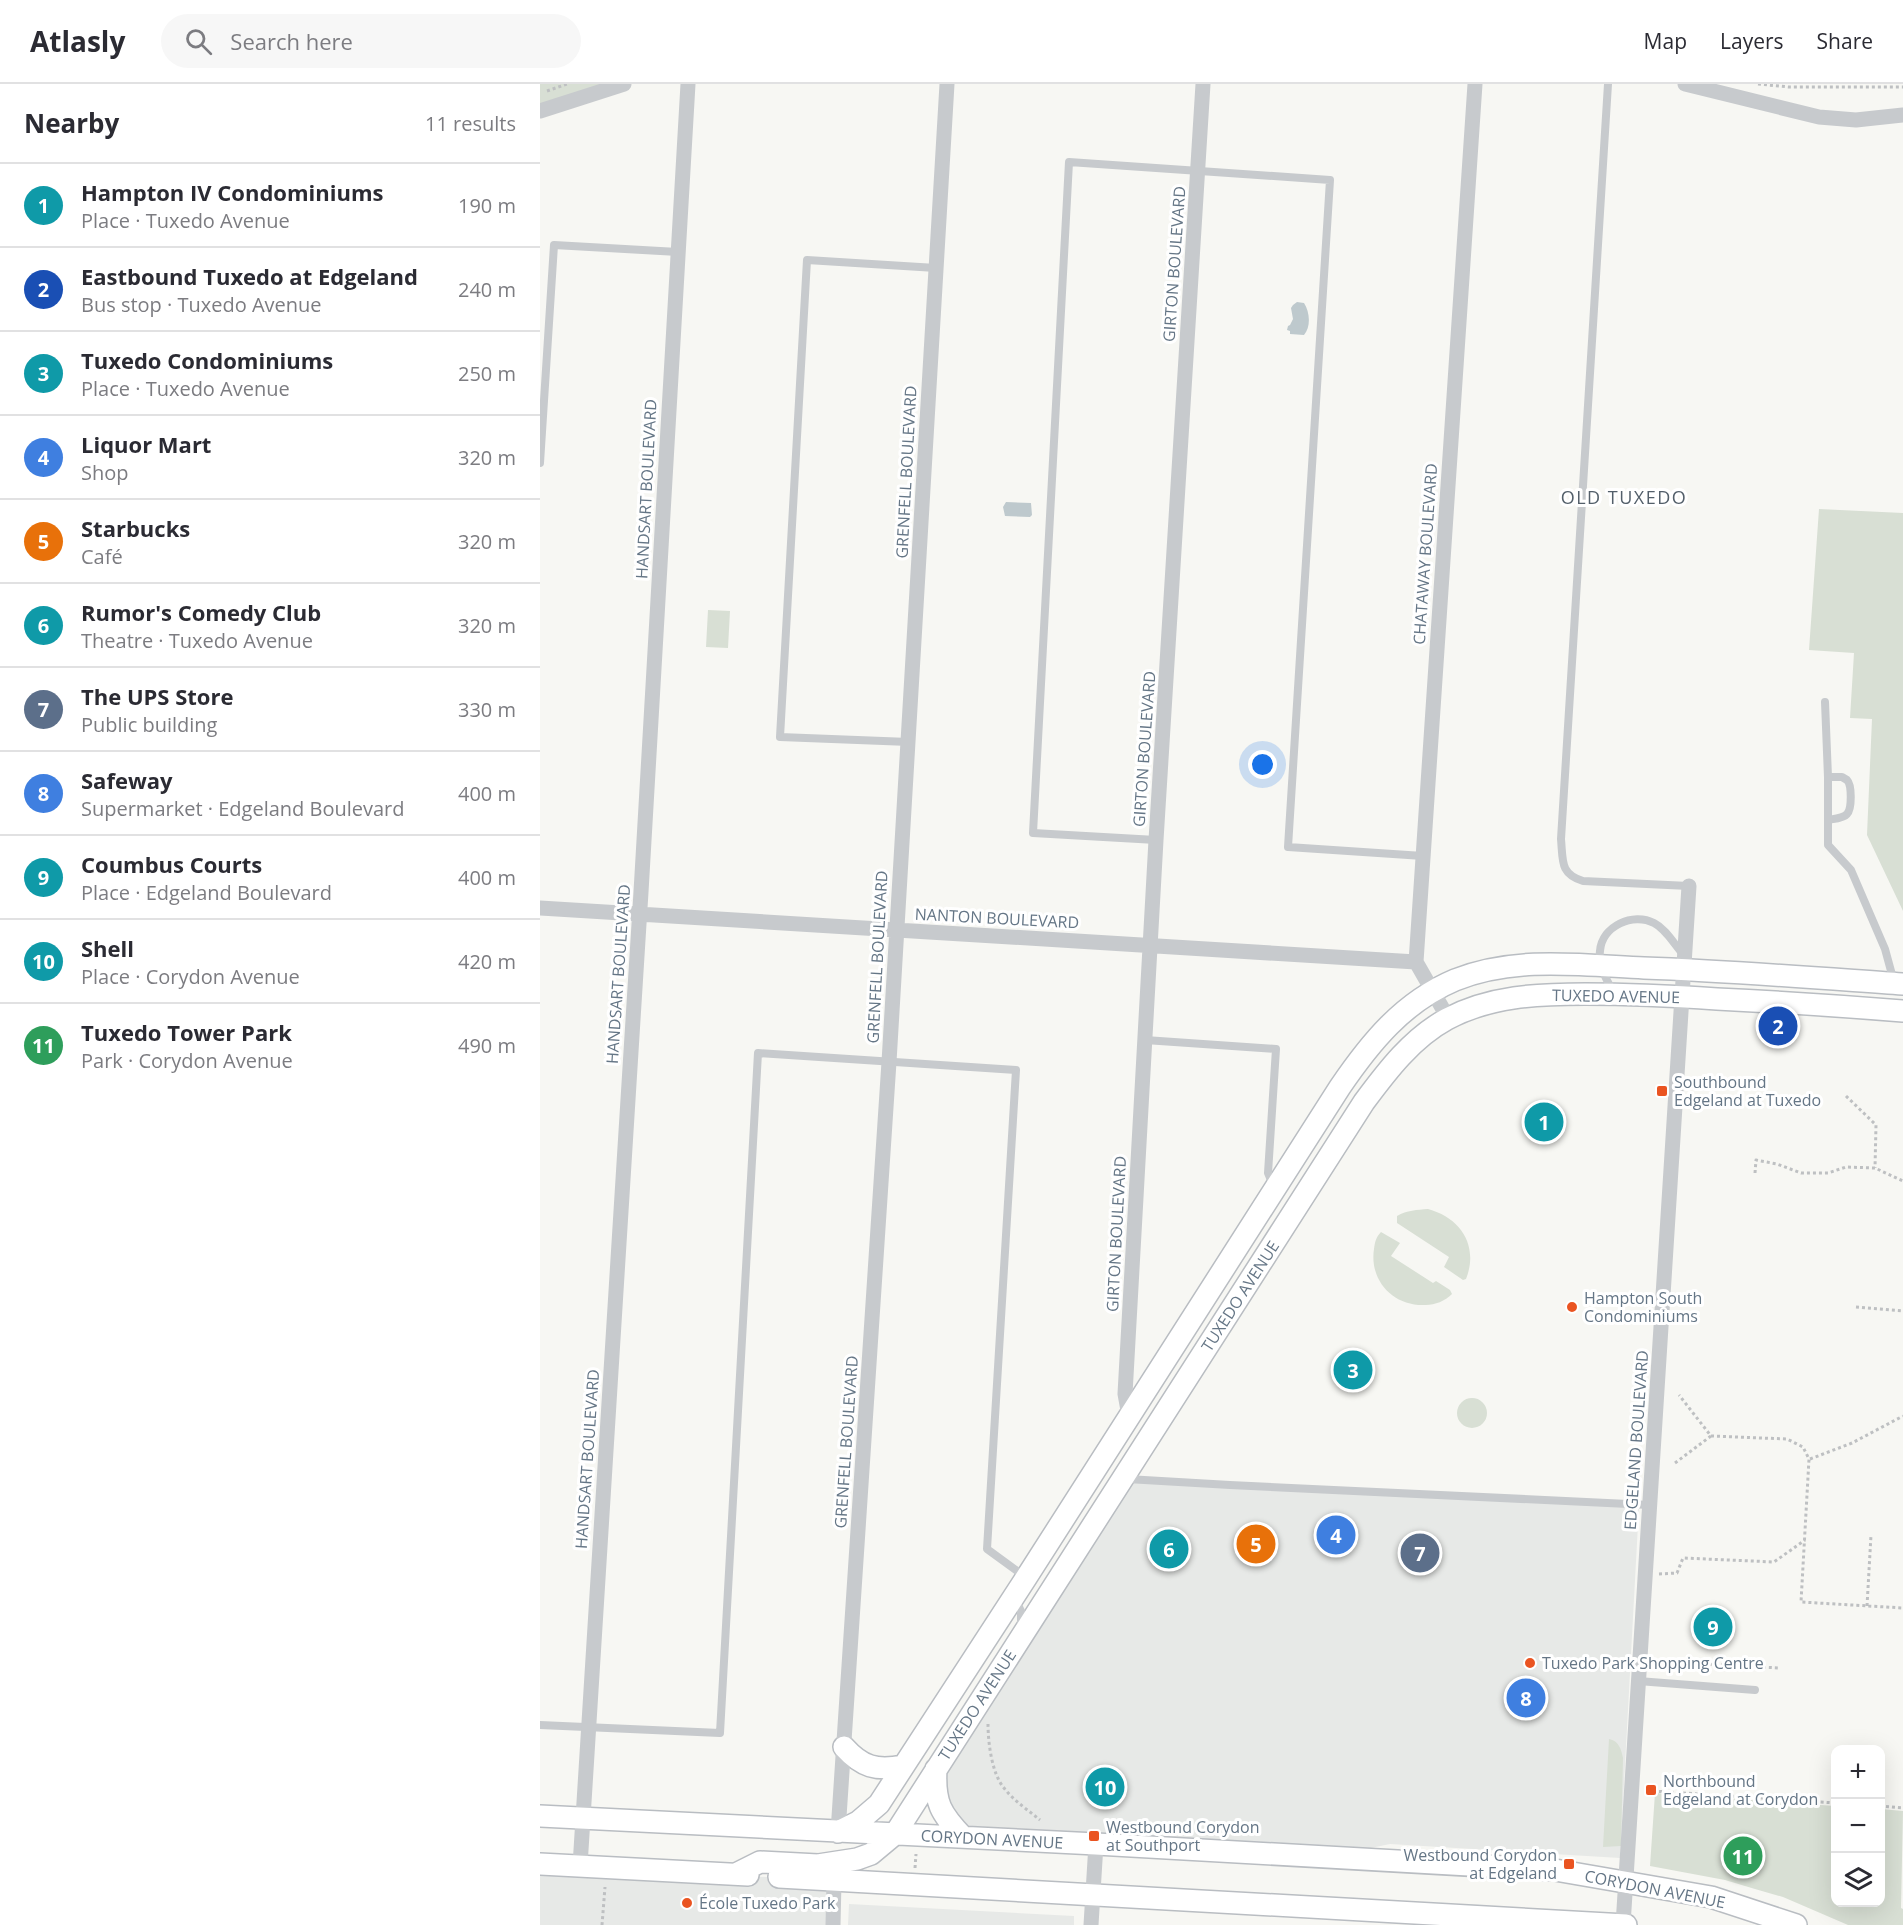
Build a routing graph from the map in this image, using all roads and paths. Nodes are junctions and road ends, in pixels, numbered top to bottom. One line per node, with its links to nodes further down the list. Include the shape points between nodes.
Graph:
1 (567, 84): 11 (path)
2 (624, 84): 12 (street)
3 (688, 84): 15 (street, HANDSART BOULEVARD)
4 (947, 84): 16 (street, GRENFELL BOULEVARD)
5 (1203, 84): 14 (street, GIRTON BOULEVARD)
6 (1475, 84): 23 (street, CHATAWAY BOULEVARD)
7 (1608, 84): 24 (lane, via 1561,839 1564,868 1571,877 1583,881)
8 (1684, 84): 13 (street, via 1825,117 1869,120)
9 (1758, 84): 10 (path)
10 (1903, 87)
11 (542, 92)
12 (540, 111)
13 (1903, 115)
14 (1197, 171): 22 (street, GIRTON BOULEVARD); 22 (lane, via 1069,162 1033,833); 23 (lane, via 1330,180 1288,847)
15 (678, 252): 17 (lane, via 554,245); 26 (street, HANDSART BOULEVARD)
16 (936, 268): 19 (street, GRENFELL BOULEVARD); 19 (lane, via 807,260 780,737)
17 (540, 464)
18 (1825, 702): 20 (lane)
19 (909, 742): 27 (street, GRENFELL BOULEVARD)
20 (1828, 777): 21 (lane); 21 (lane, via 1842,777 1851,788 1849,812)
21 (1828, 820): 32 (lane, via 1828,845 1851,870)
22 (1156, 840): 28 (street, GIRTON BOULEVARD)
23 (1423, 856): 29 (street, CHATAWAY BOULEVARD)
24 (1689, 886): 30 (street, EDGELAND BOULEVARD)
25 (540, 908): 26 (street, NANTON BOULEVARD)
26 (640, 914): 27 (street, NANTON BOULEVARD); 69 (street, HANDSART BOULEVARD)
27 (897, 930): 28 (street, NANTON BOULEVARD); 39 (street, GRENFELL BOULEVARD)
28 (1150, 945): 29 (street, NANTON BOULEVARD); 38 (street, GIRTON BOULEVARD)
29 (1416, 962): 33 (street)
30 (1683, 962): 31 (main road, TUXEDO AVENUE); 31 (lane, via 1661,928 1645,920 1631,919 1605,935 1599,951); 32 (main road, TUXEDO AVENUE); 35 (street, EDGELAND BOULEVARD)
31 (1600, 966): 33 (main road, TUXEDO AVENUE, via 1497,968 1473,973); 34 (lane)
32 (1898, 983): 36 (main road)
33 (1433, 991): 37 (street); 44 (main road, TUXEDO AVENUE, via 1393,1020 1366,1050)
34 (1614, 994): 35 (main road, TUXEDO AVENUE); 37 (main road, TUXEDO AVENUE, via 1517,997)
35 (1681, 997): 36 (main road, TUXEDO AVENUE); 54 (street, EDGELAND BOULEVARD)
36 (1898, 1010)
37 (1448, 1018): 53 (main road, TUXEDO AVENUE, via 1407,1050 1383,1076)
38 (1145, 1040): 44 (lane, via 1276,1049 1268,1173); 48 (street, GIRTON BOULEVARD, via 1125,1394)
39 (889, 1062): 58 (lane, via 1016,1070 987,1549); 69 (lane, via 758,1053 720,1733); 70 (street, GRENFELL BOULEVARD)
40 (1846, 1096): 41 (path, via 1876,1125)
41 (1875, 1168): 42 (path, via 1801,1173 1756,1160); 43 (path)
42 (1755, 1173)
43 (1903, 1181)
44 (1275, 1189): 48 (main road, TUXEDO AVENUE)
45 (1856, 1307): 46 (path)
46 (1903, 1311)
47 (1679, 1395): 50 (path)
48 (1129, 1416): 58 (main road, TUXEDO AVENUE)
49 (1903, 1416): 51 (path, via 1852,1443)
50 (1711, 1436): 51 (path, via 1787,1438 1803,1447); 52 (path)
51 (1809, 1459): 56 (path)
52 (1675, 1463)
53 (1122, 1478): 54 (lane); 62 (main road, TUXEDO AVENUE)
54 (1649, 1505): 57 (street, EDGELAND BOULEVARD)
55 (1871, 1535): 60 (path)
56 (1804, 1540): 57 (path, via 1774,1562 1683,1558 1677,1573); 60 (path, via 1801,1602)
57 (1645, 1573): 63 (street, EDGELAND BOULEVARD)
58 (1026, 1578): 59 (main road, TUXEDO AVENUE)
59 (1014, 1597): 62 (lane, via 1021,1611); 71 (main road, TUXEDO AVENUE)
60 (1867, 1606): 61 (path)
61 (1903, 1608)
62 (1022, 1636): 72 (main road, TUXEDO AVENUE)
63 (1640, 1660): 64 (path); 65 (street, EDGELAND BOULEVARD)
64 (1779, 1668)
65 (1638, 1682): 66 (lane); 90 (street, EDGELAND BOULEVARD)
66 (1755, 1690)
67 (988, 1713): 79 (path, via 993,1765 1002,1787)
68 (540, 1725): 69 (lane)
69 (588, 1726): 78 (street, HANDSART BOULEVARD)
70 (844, 1747): 71 (main road, via 866,1765 888,1769); 80 (street, GRENFELL BOULEVARD)
71 (903, 1766): 80 (main road, TUXEDO AVENUE, via 879,1804 858,1822)
72 (936, 1769): 81 (main road, TUXEDO AVENUE); 82 (main road, via 939,1806)
73 (1653, 1791): 74 (path)
74 (1831, 1803)
75 (1885, 1806): 76 (path)
76 (1903, 1808)
77 (540, 1816): 78 (main road, CORYDON AVENUE)
78 (582, 1818): 80 (main road, CORYDON AVENUE); 86 (street, HANDSART BOULEVARD)
79 (1040, 1820)
80 (838, 1832): 81 (main road, CORYDON AVENUE)
81 (895, 1834): 82 (main road, CORYDON AVENUE); 88 (main road, TUXEDO AVENUE, via 871,1854 857,1859 818,1864 760,1862)
82 (963, 1837): 83 (main road, CORYDON AVENUE)
83 (1096, 1844): 90 (main road, CORYDON AVENUE, via 1555,1870); 92 (street)
84 (916, 1853): 87 (path)
85 (540, 1864): 86 (main road)
86 (580, 1866): 88 (main road)
87 (915, 1872)
88 (736, 1874): 89 (main road)
89 (834, 1881): 92 (main road); 94 (street)
90 (1626, 1882): 96 (street, EDGELAND BOULEVARD); 97 (main road, CORYDON AVENUE, via 1711,1897)
91 (605, 1887): 93 (path)
92 (1093, 1895): 95 (street); 96 (main road)
93 (602, 1925)
94 (832, 1925)
95 (1091, 1925)
96 (1624, 1925)
97 (1796, 1925)

